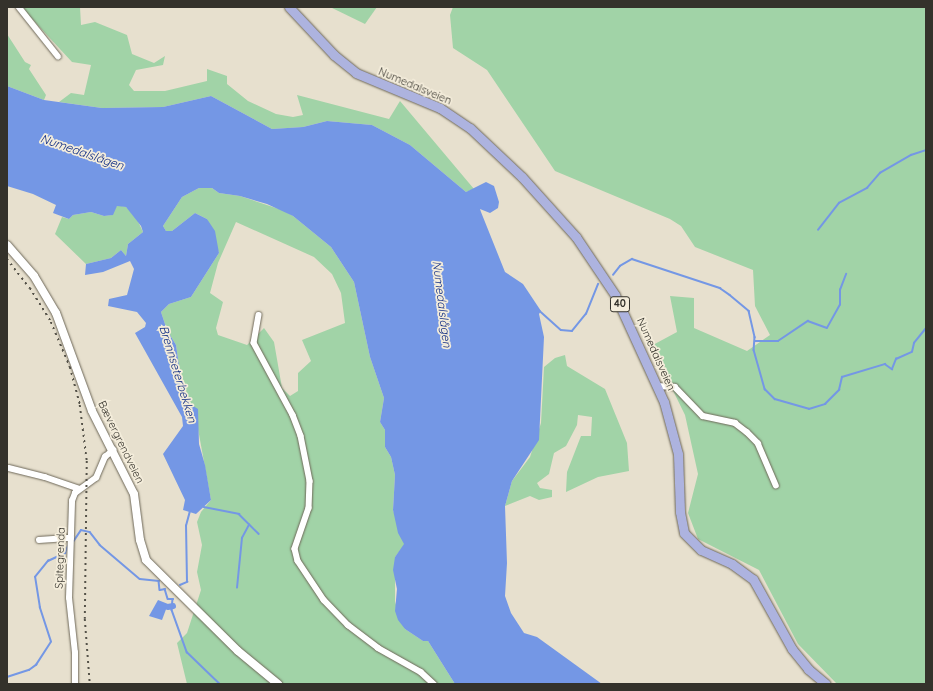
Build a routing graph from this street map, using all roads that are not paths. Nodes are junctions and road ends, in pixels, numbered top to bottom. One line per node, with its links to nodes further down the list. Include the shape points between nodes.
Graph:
1 (19, 7): 3 (street)
2 (289, 7): 6 (main road, Numedalsveien / 40, via 348,68 378,84 447,111 479,136 522,177 576,237 604,276)
3 (58, 56)
4 (7, 245): 7 (main road, Bævergrendveien, via 34,276 49,300 63,329 92,411)
5 (259, 315): 15 (street, via 254,343 293,415 301,436 310,481 309,508 295,549 298,561 324,600 348,625 378,648 421,672)
6 (658, 386): 9 (street, via 675,387 703,416 735,423 747,432 758,443); 16 (main road, Numedalsveien / 40, via 677,444 680,512 684,533 701,550 732,564 753,580 792,649 808,669)
7 (113, 450): 10 (street, via 105,456 96,478); 14 (main road, Bævergrendveien, via 134,494 141,548 149,565 250,662)
8 (9, 468): 10 (street, via 45,477)
9 (776, 485)
10 (79, 490): 11 (street, Spitegrenda, via 72,501)
11 (71, 538): 12 (street); 13 (street, Spitegrenda, via 68,598 75,653)
12 (39, 540)
13 (75, 684)
14 (278, 684)
15 (434, 684)
16 (826, 684)

